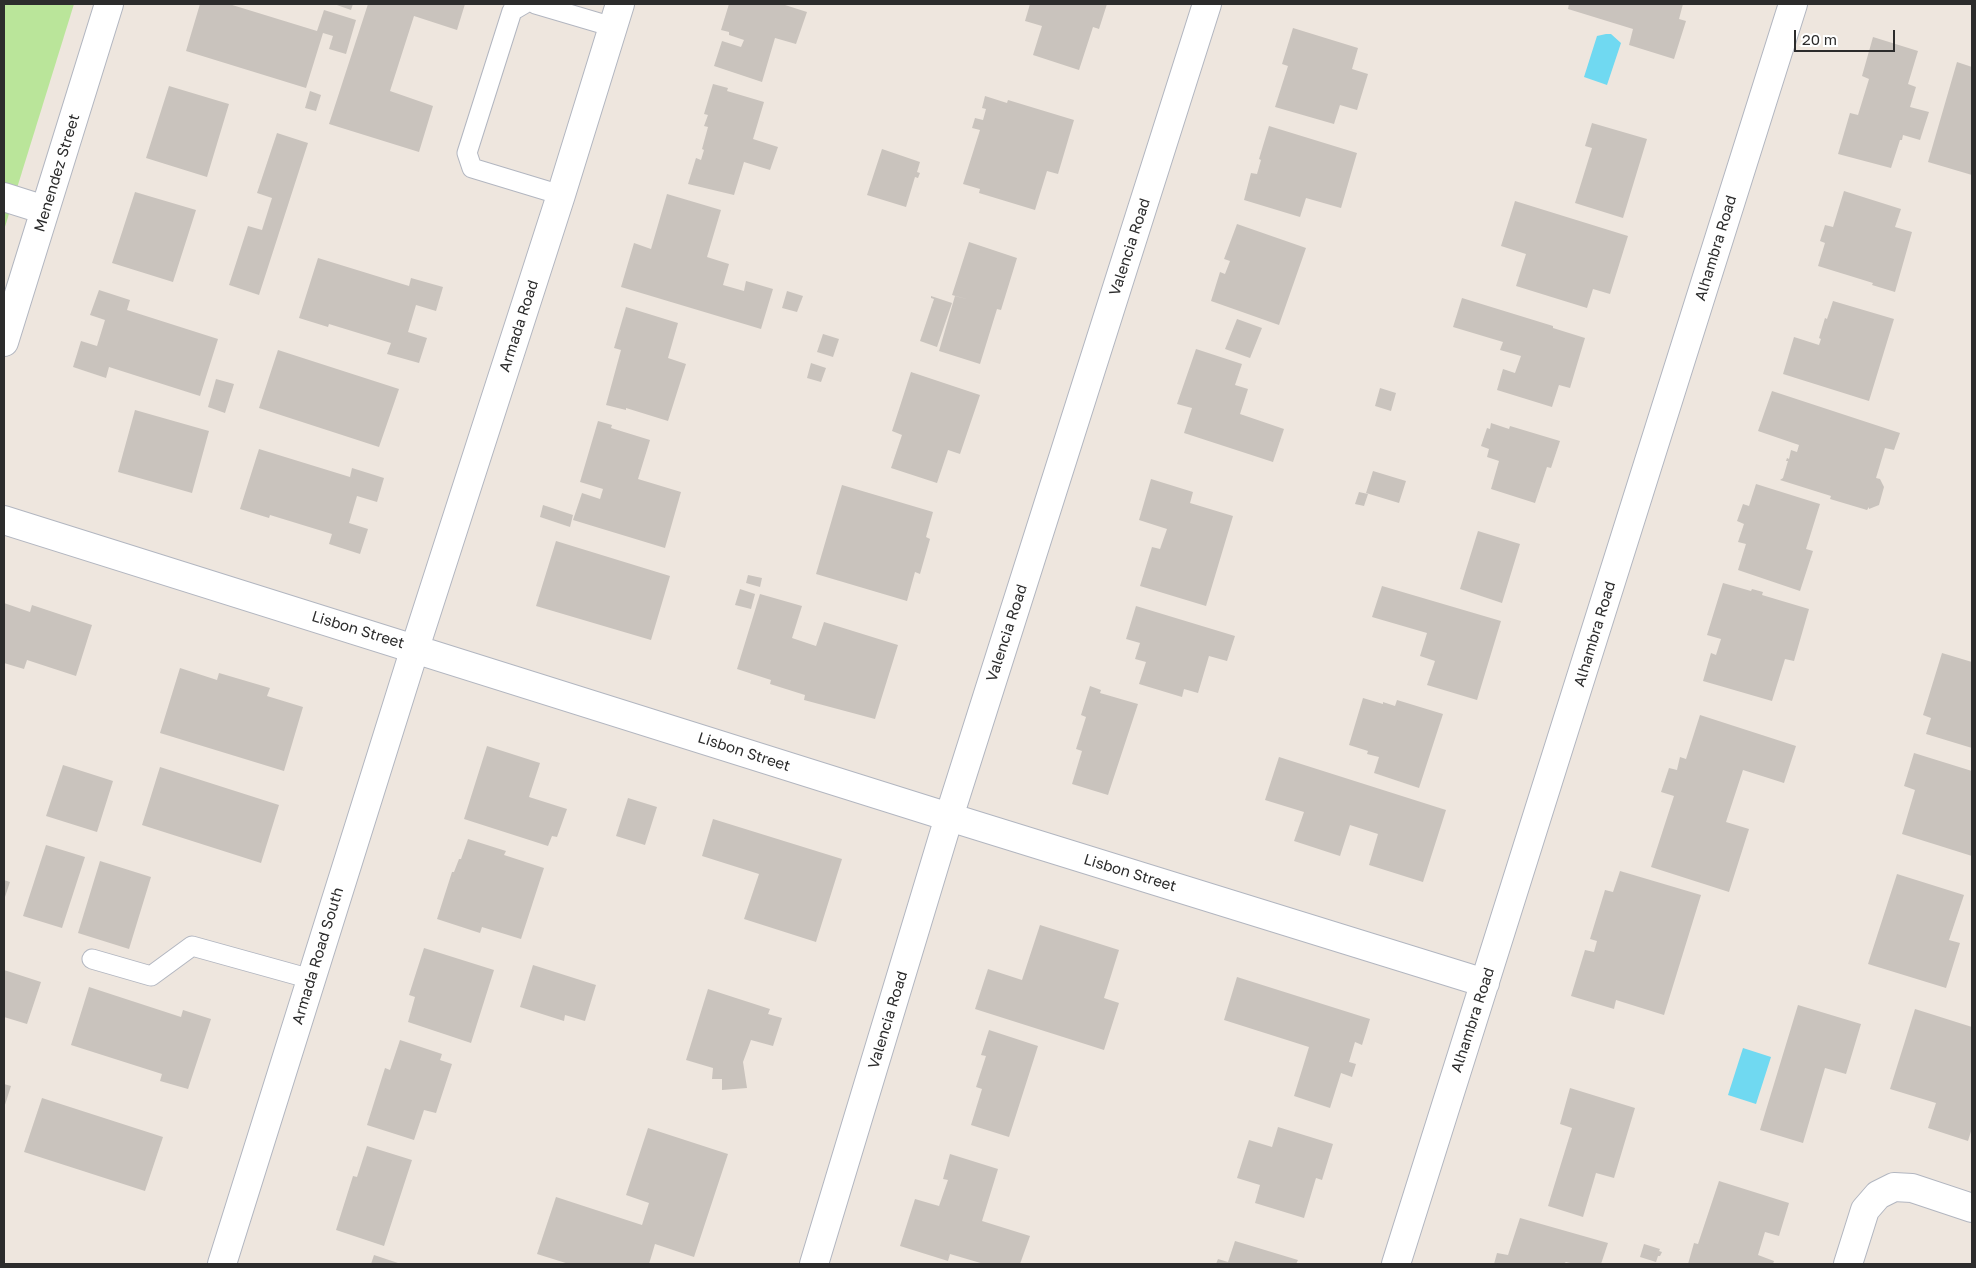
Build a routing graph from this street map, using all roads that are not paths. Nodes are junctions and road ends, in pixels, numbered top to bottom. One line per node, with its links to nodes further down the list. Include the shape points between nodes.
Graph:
1 (109, 4): 9 (street, Menendez Street)
2 (524, 4): 7 (lane, via 512,11 467,153 472,168)
3 (534, 4): 6 (lane)
4 (1206, 4): 13 (street, Valencia Road)
5 (1793, 4): 16 (street, Alhambra Road)
6 (616, 15): 7 (street, Armada Road)
7 (561, 195): 12 (street, Armada Road)
8 (4, 197): 9 (street)
9 (45, 210): 10 (street, Menendez Street)
10 (4, 342)
11 (4, 520): 12 (street, Lisbon Street)
12 (415, 648): 13 (street, Lisbon Street); 15 (street, Armada Road South)
13 (949, 818): 16 (street, Lisbon Street); 19 (street, Valencia Road)
14 (92, 959): 15 (lane, via 151,976 192,946)
15 (311, 979): 18 (street, Armada Road South)
16 (1485, 983): 20 (street, Alhambra Road)
17 (1972, 1208): 21 (street, via 1912,1188 1894,1187 1878,1195 1865,1210)
18 (222, 1264)
19 (814, 1264)
20 (1396, 1264)
21 (1848, 1264)

